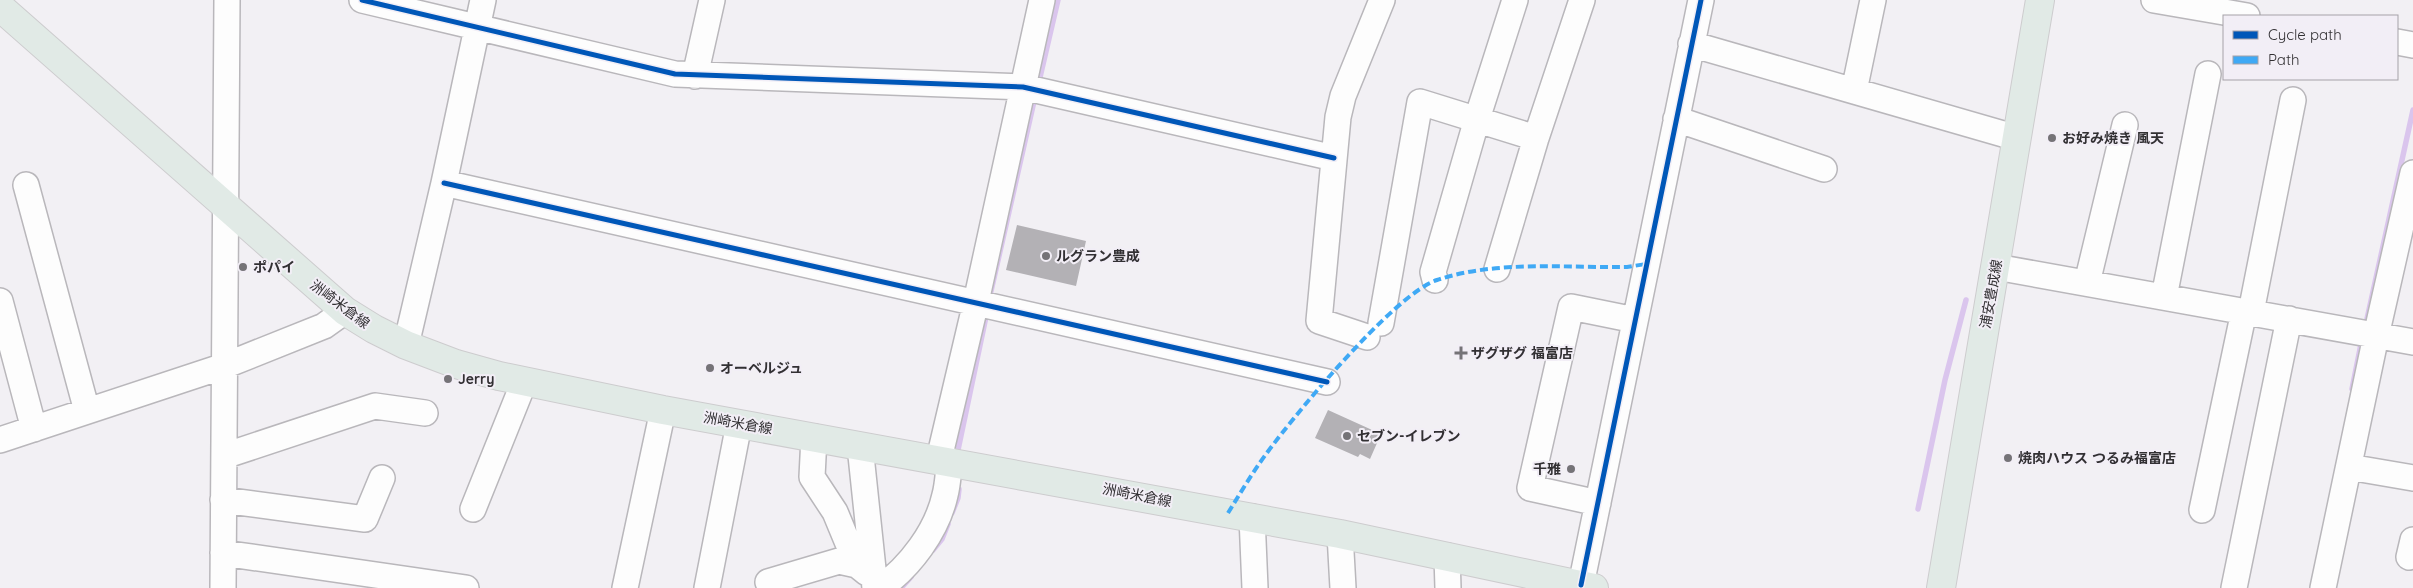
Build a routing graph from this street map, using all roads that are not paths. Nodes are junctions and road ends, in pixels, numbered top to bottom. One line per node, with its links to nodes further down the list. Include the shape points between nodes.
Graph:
1 (227, 0): 34 (street)
2 (362, 0): 15 (street)
3 (483, 0): 15 (street)
4 (712, 0): 20 (street)
5 (1042, 0): 21 (street)
6 (1382, 0): 29 (street, via 1343,96)
7 (1515, 0): 24 (street)
8 (1582, 0): 27 (street)
9 (1701, 0): 17 (street)
10 (1873, 0): 22 (street)
11 (2154, 0): 14 (street)
12 (2035, 1): 28 (main road, 浦安豊成線)
13 (0, 7): 34 (main road, 洲崎米倉線)
14 (2241, 15)
15 (476, 28): 20 (street); 32 (street)
16 (2398, 42): 18 (street)
17 (1691, 44): 22 (street); 25 (street)
18 (2413, 45)
19 (2208, 74): 39 (street)
20 (695, 76): 21 (street)
21 (1032, 90): 29 (street); 41 (street)
22 (1854, 91): 28 (street)
23 (2293, 100): 43 (street)
24 (1477, 119): 27 (street); 29 (street, via 1420,102 1374,330 1319,320); 37 (street, via 1432,272)
25 (1676, 119): 30 (street); 45 (street)
26 (2124, 125): 38 (street)
27 (1536, 138): 36 (street)
28 (2017, 138): 35 (main road, 浦安豊成線)
29 (1334, 158)
30 (1824, 169)
31 (2413, 173): 46 (street)
32 (444, 183): 41 (street); 48 (street)
33 (26, 185): 53 (street)
34 (225, 207): 42 (main road, 洲崎米倉線); 49 (street)
35 (1996, 267): 38 (street); 84 (main road, 浦安豊成線)
36 (1497, 269)
37 (1435, 280)
38 (2087, 283): 39 (street)
39 (2164, 297): 43 (street)
40 (0, 301): 56 (street)
41 (985, 304): 51 (street); 61 (street)
42 (345, 311): 48 (main road, 洲崎米倉線); 49 (street, via 324,326)
43 (2248, 312): 44 (street); 68 (street)
44 (2289, 319): 46 (street); 85 (street)
45 (1635, 320): 66 (street); 66 (street, via 1571,307 1530,488)
46 (2368, 334): 47 (street); 62 (street)
47 (2413, 342)
48 (406, 345): 50 (main road, 洲崎米倉線, via 456,364)
49 (224, 366): 53 (street); 60 (street)
50 (524, 382): 52 (main road, 洲崎米倉線); 67 (street)
51 (1327, 382)
52 (663, 410): 55 (main road, 洲崎米倉線); 79 (street)
53 (87, 411): 56 (street)
54 (425, 413): 60 (street, via 375,406)
55 (739, 424): 57 (main road, 洲崎米倉線); 80 (street)
56 (34, 429): 58 (street)
57 (814, 437): 59 (main road, 洲崎米倉線); 73 (street, via 812,477)
58 (0, 440)
59 (860, 446): 61 (main road, 洲崎米倉線); 73 (street)
60 (224, 456): 65 (street)
61 (945, 460): 69 (main road, 洲崎米倉線); 73 (street, via 945,496 936,521 919,550 894,578)
62 (2348, 467): 64 (street); 86 (street)
63 (382, 478): 65 (street, via 365,518)
64 (2413, 478)
65 (223, 500): 71 (street)
66 (1598, 503): 76 (street)
67 (473, 509)
68 (2202, 510)
69 (1252, 517): 70 (main road, 洲崎米倉線); 81 (street)
70 (1340, 534): 72 (main road, 洲崎米倉線); 82 (street)
71 (223, 553): 77 (street); 78 (street)
72 (1446, 556): 75 (main road, 洲崎米倉線); 83 (street)
73 (872, 580): 74 (street, via 839,562)
74 (768, 582)
75 (1547, 583): 76 (main road, 洲崎米倉線)
76 (1590, 587)
77 (223, 588)
78 (466, 588)
79 (625, 588)
80 (707, 588)
81 (1255, 588)
82 (1343, 588)
83 (1448, 588)
84 (1942, 588)
85 (2234, 588)
86 (2323, 588)

